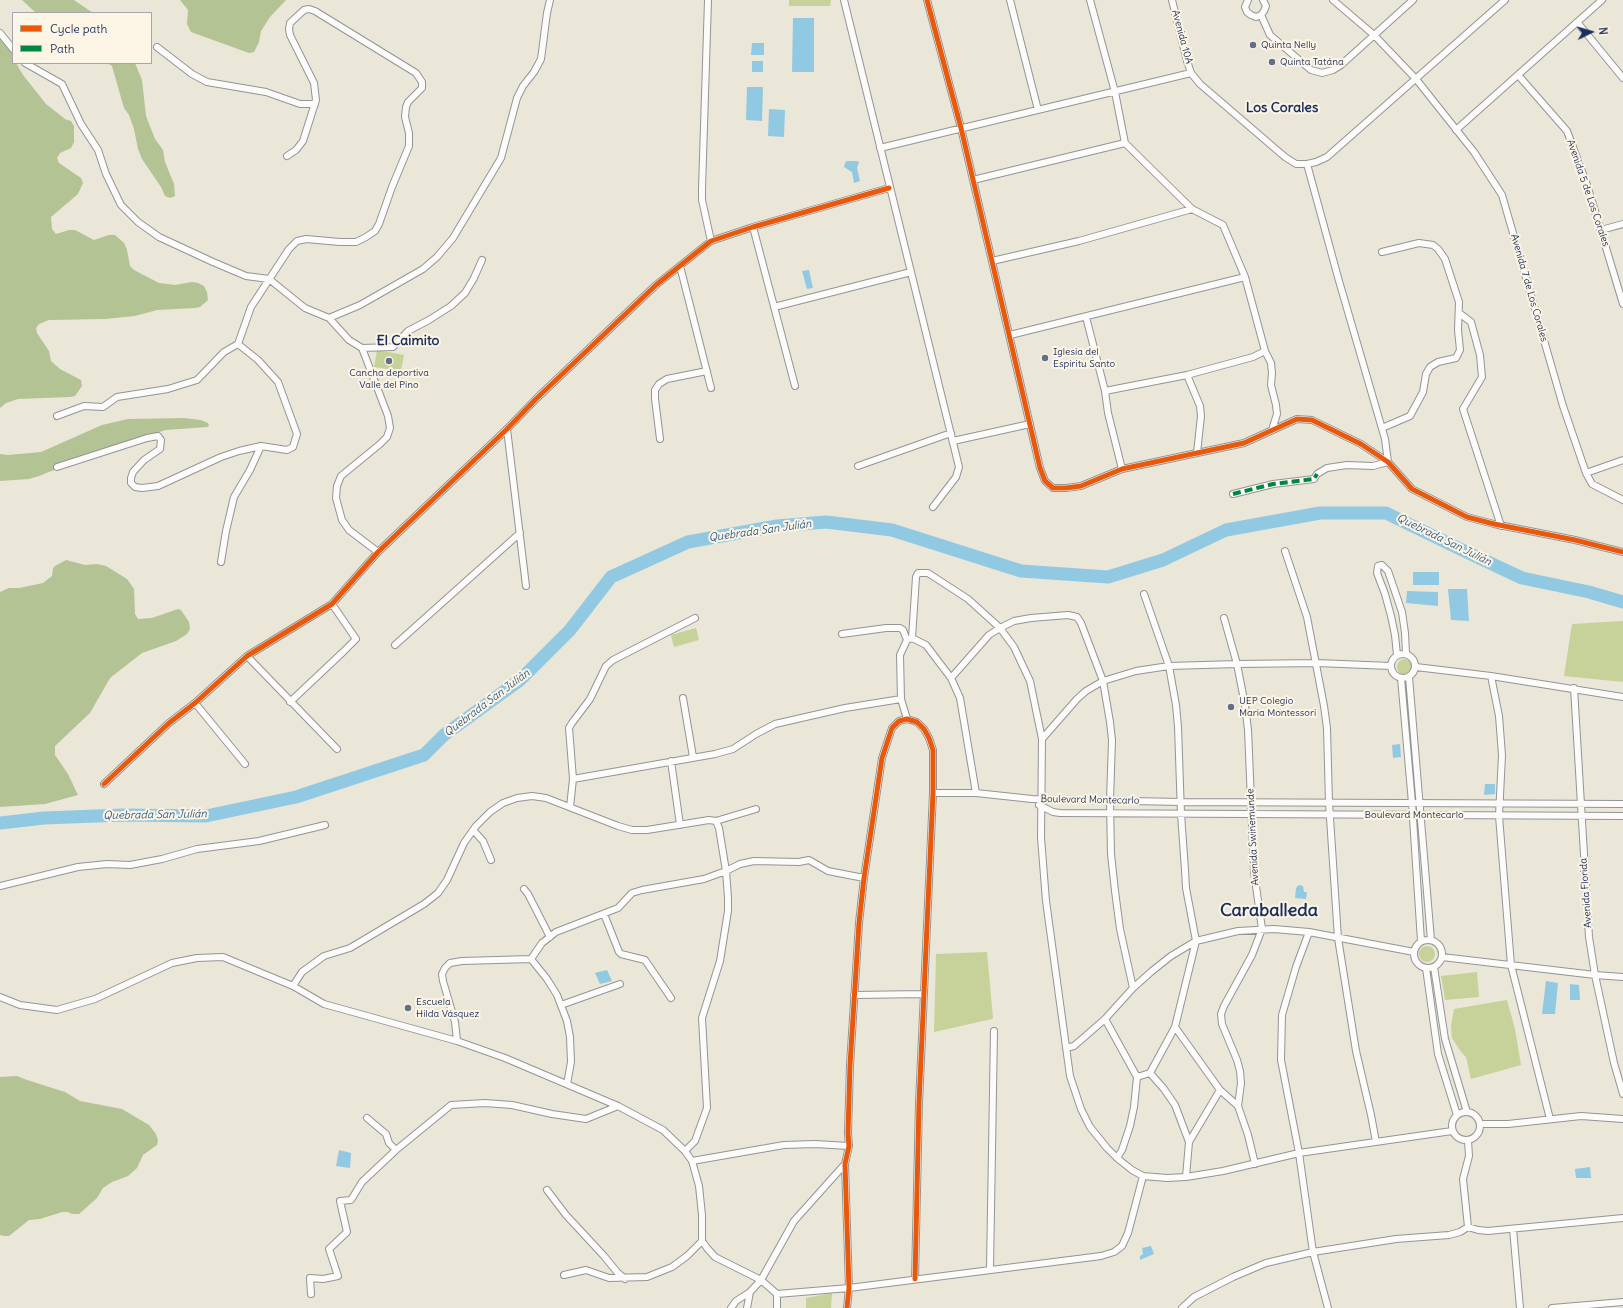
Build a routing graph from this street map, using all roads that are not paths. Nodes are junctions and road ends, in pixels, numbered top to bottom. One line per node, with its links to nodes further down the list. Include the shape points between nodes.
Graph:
1 (550, 0): 52 (street, via 541,59 517,98 501,158 453,238 423,269 360,305)
2 (708, 0): 40 (street, via 702,189)
3 (844, 0): 31 (street)
4 (927, 0): 28 (street)
5 (1010, 0): 27 (street)
6 (1090, 0): 25 (street)
7 (1172, 0): 21 (street, Avenida 10A)
8 (1248, 0): 14 (street, via 1245,7 1247,12 1256,17)
9 (1263, 0): 14 (street, via 1266,6)
10 (1333, 0): 17 (street, Avenida 7 de Los Corales)
11 (1413, 0): 17 (street)
12 (1505, 0): 24 (street)
13 (1602, 0): 15 (street)
14 (1261, 15): 17 (street, via 1270,35 1311,70 1322,73 1341,65)
15 (1577, 22): 22 (street); 23 (street)
16 (0, 33): 19 (street)
17 (1374, 35): 24 (street, Avenida 7 de Los Corales)
18 (157, 46): 26 (street, via 192,74 207,82 266,92 300,104)
19 (12, 48)
20 (27, 64): 47 (street, via 62,84 81,124 98,150 121,205 138,222 160,237 212,262 246,276)
21 (1191, 73): 25 (street); 33 (street, via 1200,84 1285,157 1296,164)
22 (1518, 75): 29 (street); 39 (street, Avenida 5 de Los Corales, via 1567,131)
23 (1623, 78)
24 (1416, 79): 29 (street, Avenida 7 de Los Corales); 33 (street, via 1327,157)
25 (1115, 92): 27 (street); 30 (street)
26 (315, 104): 32 (street, via 303,141); 47 (street, via 314,83 289,29 290,23 304,10 315,11 416,73 422,82 422,88 406,107 409,146 375,231 356,242 306,239 297,241)
27 (1038, 110): 28 (street)
28 (961, 128): 31 (street); 34 (street)
29 (1456, 130): 77 (street, Avenida 7 de Los Corales, via 1502,195 1563,406)
30 (1125, 143): 34 (street); 36 (street)
31 (880, 148): 35 (street)
32 (287, 156)
33 (1307, 164): 64 (street)
34 (973, 180): 43 (street)
35 (889, 188): 38 (street); 45 (street)
36 (1192, 209): 43 (street, via 1079,241); 46 (street, via 1223,225)
37 (1623, 224): 39 (street)
38 (753, 228): 40 (street); 49 (street)
39 (1601, 230): 48 (street, Avenida 5 de Los Corales)
40 (711, 241): 44 (street)
41 (1382, 252): 50 (street, via 1419,243 1433,245 1445,259 1459,302)
42 (482, 260): 55 (street, via 464,293 451,306 408,331 393,347)
43 (992, 261): 53 (street)
44 (680, 266): 57 (street); 65 (street, via 656,284)
45 (910, 272): 49 (street); 67 (street)
46 (1245, 277): 51 (street); 56 (street)
47 (269, 279): 52 (street, via 305,308); 54 (street, via 251,307)
48 (1623, 304)
49 (774, 307): 59 (street)
50 (1459, 313): 64 (street, via 1460,350 1456,358 1438,362 1430,367 1423,392 1410,416); 81 (street, via 1471,322 1480,355 1482,377 1463,409)
51 (1086, 317): 53 (street); 61 (street)
52 (329, 318): 55 (street, via 349,340)
53 (1010, 336): 63 (street)
54 (238, 344): 62 (street, via 224,352 197,380 168,389 118,397 103,407 84,406); 70 (street, via 258,360 278,382 297,434 293,447 287,450)
55 (362, 348): 84 (street, via 388,416 390,428 387,437 380,444 341,476 336,498 342,520 349,530)
56 (1265, 350): 58 (street, via 1253,358); 66 (street, via 1271,363 1271,385 1277,414)
57 (707, 371): 60 (street); 68 (street, via 667,379 659,384 655,390 655,399)
58 (1187, 375): 61 (street); 71 (street, via 1200,406)
59 (795, 386)
60 (711, 388)
61 (1105, 391): 76 (street)
62 (57, 416)
63 (1030, 424): 69 (street); 76 (street, via 1040,468 1045,481 1053,488 1080,486)
64 (1382, 428): 73 (street)
65 (507, 429): 82 (street); 84 (street)
66 (1272, 430): 71 (street, via 1244,443); 73 (street, via 1297,419 1312,420 1361,444)
67 (951, 433): 69 (street); 74 (street)
68 (660, 439)
69 (953, 441): 80 (street, via 958,467 956,477)
70 (261, 446): 75 (street, via 221,457 158,486 142,488 131,483 131,478 144,460 160,449 161,440 158,436); 86 (street, via 234,497)
71 (1196, 453): 76 (street)
72 (1623, 460): 77 (street)
73 (1388, 462): 78 (street, via 1373,466 1348,465 1327,468 1314,479 1273,484); 81 (street, via 1412,489 1467,517)
74 (858, 466)
75 (57, 467)
76 (1122, 469)
77 (1586, 473): 79 (street, Avenida 7 de Los Corales, via 1592,484)
78 (1233, 494)
79 (1623, 500)
80 (933, 507)
81 (1501, 526): 85 (street)
82 (520, 533): 87 (street); 95 (street)
83 (1285, 551): 99 (street, via 1307,617)
84 (378, 552): 89 (street)
85 (1623, 552)
86 (221, 562)
87 (526, 586)
88 (1144, 594): 101 (street)
89 (332, 604): 98 (street); 113 (street, via 356,639)
90 (695, 618): 121 (street, via 606,666 590,699 569,728)
91 (1224, 618): 100 (street, Avenida Swinemunde)
92 (1000, 628): 94 (street, via 968,599 935,577 922,572 918,573 915,583); 106 (street, via 989,635); 108 (street, via 1031,618 1063,615 1077,617); 116 (street, via 1014,647 1030,681)
93 (842, 634): 94 (street, via 900,628)
94 (910, 639): 106 (street, via 926,645); 112 (street, via 900,655)
95 (395, 645)
96 (1406, 653): 97 (street); 97 (street, via 1402,612 1388,571 1382,565 1378,566 1377,573 1391,616); 103 (street, via 1413,658)
97 (1397, 655): 102 (street)
98 (247, 656): 113 (street); 114 (street)
99 (1317, 663): 100 (street); 102 (street); 130 (street, via 1327,728)
100 (1237, 664): 101 (street); 129 (street, Avenida Swinemunde, via 1246,705)
101 (1169, 666): 108 (street, via 1136,671); 128 (street, via 1178,727)
102 (1391, 666): 107 (street, via 1393,674)
103 (1416, 668): 104 (street); 105 (street)
104 (1491, 676): 109 (street); 133 (street, via 1499,716 1502,754)
105 (1409, 677): 107 (street); 132 (street)
106 (951, 678): 124 (street, via 960,698)
107 (1400, 678): 131 (street)
108 (1103, 681): 116 (street, via 1077,699); 127 (street, via 1112,740)
109 (1574, 688): 110 (street); 134 (street, Avenida Florida)
110 (1623, 697)
111 (683, 698): 118 (street)
112 (901, 699): 115 (street); 118 (street, via 845,708 775,724 733,749)
113 (290, 702): 117 (street)
114 (195, 703): 120 (street); 122 (street, via 169,723)
115 (907, 719): 123 (street, via 917,722 929,738 933,750); 154 (street, via 892,728 887,739 879,775)
116 (1042, 738): 126 (street)
117 (337, 749)
118 (693, 757): 119 (street)
119 (670, 761): 121 (street); 150 (street)
120 (245, 764)
121 (573, 779): 137 (street)
122 (104, 784)
123 (932, 793): 124 (street); 176 (street)
124 (976, 793): 125 (street)
125 (1032, 799): 126 (street, Boulevard Montecarlo); 136 (street, Boulevard Montecarlo)
126 (1041, 799): 127 (street, Boulevard Montecarlo); 136 (street)
127 (1110, 801): 128 (street, Boulevard Montecarlo); 140 (street)
128 (1181, 802): 129 (street, Boulevard Montecarlo); 141 (street)
129 (1251, 802): 130 (street, Boulevard Montecarlo); 139 (street, Avenida Swinemunde)
130 (1329, 803): 131 (street, Boulevard Montecarlo); 142 (street)
131 (1412, 803): 132 (street, Boulevard Montecarlo); 143 (street)
132 (1420, 804): 133 (street, Boulevard Montecarlo); 144 (street)
133 (1499, 804): 134 (street, Boulevard Montecarlo); 145 (street)
134 (1580, 804): 135 (street, Boulevard Montecarlo); 146 (street, Avenida Florida)
135 (1623, 804)
136 (1041, 806): 140 (street, Boulevard Montecarlo, via 1053,812); 185 (street, via 1046,901)
137 (570, 807): 150 (street, via 632,830); 151 (street, via 546,798 517,798 503,803 490,812)
138 (756, 809): 148 (street)
139 (1251, 813): 141 (street, Boulevard Montecarlo); 142 (street, Boulevard Montecarlo); 158 (street, Avenida Swinemunde, via 1254,872)
140 (1111, 814): 141 (street, Boulevard Montecarlo); 175 (street, via 1111,854 1115,891 1120,929)
141 (1181, 814): 163 (street, via 1186,888)
142 (1330, 814): 143 (street, Boulevard Montecarlo); 161 (street)
143 (1412, 814): 144 (street, Boulevard Montecarlo); 164 (street)
144 (1421, 814): 145 (street, Boulevard Montecarlo); 162 (street)
145 (1499, 816): 146 (street, Boulevard Montecarlo); 168 (street)
146 (1581, 816): 147 (street, Boulevard Montecarlo); 171 (street, Avenida Florida, via 1589,937)
147 (1623, 816)
148 (716, 821): 150 (street); 153 (street)
149 (325, 825): 155 (street, via 259,841 197,849 130,865 78,867)
150 (680, 825)
151 (473, 830): 152 (street, via 483,841); 174 (street, via 438,893 350,948 324,956 302,972)
152 (491, 860)
153 (726, 871): 154 (street, via 754,861 810,860 828,871); 157 (street, via 692,882 632,893 618,908); 205 (street, via 728,911 720,961 702,1018 707,1108 695,1141)
154 (864, 878): 177 (street)
155 (0, 886)
156 (524, 889): 160 (street)
157 (604, 914): 160 (street, via 572,925); 179 (street, via 620,952 645,960)
158 (1262, 929): 159 (street); 163 (street, via 1238,931); 192 (street, Avenida Swinemunde, via 1252,955 1221,1014 1222,1024 1240,1071)
159 (1308, 932): 161 (street); 206 (street, via 1282,1015 1281,1060)
160 (550, 937): 167 (street, via 542,942)
161 (1338, 938): 165 (street); 202 (street, via 1352,1033)
162 (1431, 940): 164 (street); 166 (street, via 1440,946)
163 (1196, 941): 175 (street, via 1171,956); 182 (street)
164 (1421, 941): 165 (street)
165 (1414, 952): 170 (street, via 1416,962)
166 (1442, 957): 168 (street); 169 (street)
167 (531, 959): 180 (street); 184 (street, via 462,961 450,963 445,968 442,974 455,1022)
168 (1511, 965): 171 (street); 196 (street)
169 (1434, 967): 170 (street); 193 (street, via 1445,1038)
170 (1426, 968): 194 (street, via 1438,1054)
171 (1595, 975): 172 (street); 190 (street, Avenida Florida)
172 (1623, 977)
173 (620, 984): 180 (street)
174 (294, 986): 178 (street, via 223,957 196,958 172,963 95,999 57,1010 20,1005); 184 (street, via 324,1004)
175 (1133, 988): 181 (street)
176 (924, 994): 177 (street); 222 (street)
177 (854, 995): 203 (street)
178 (0, 997)
179 (671, 998)
180 (561, 1005): 188 (street, via 570,1037 571,1062)
181 (1105, 1019): 185 (street, via 1074,1046); 187 (street)
182 (1175, 1027): 186 (street); 189 (street)
183 (994, 1031): 219 (street)
184 (457, 1042): 188 (street, via 506,1058)
185 (1066, 1048): 207 (street, via 1070,1076 1081,1109 1090,1127)
186 (1150, 1073): 187 (street); 201 (street, via 1175,1106)
187 (1137, 1077): 207 (street, via 1130,1126)
188 (567, 1084): 191 (street)
189 (1220, 1090): 192 (street); 201 (street)
190 (1623, 1094)
191 (618, 1106): 204 (street, via 586,1119 512,1105 451,1105); 205 (street, via 663,1130)
192 (1238, 1106): 210 (street, Avenida Swinemunde)
193 (1467, 1112): 194 (street); 198 (street, via 1478,1118)
194 (1457, 1114): 199 (street, via 1451,1125)
195 (367, 1118): 204 (street, via 386,1134)
196 (1550, 1119): 197 (street, via 1581,1116); 198 (street)
197 (1623, 1119)
198 (1480, 1124): 200 (street, via 1477,1135)
199 (1452, 1131): 200 (street, via 1458,1139); 202 (street)
200 (1468, 1141): 215 (street, via 1469,1156 1463,1179)
201 (1189, 1142): 212 (street)
202 (1376, 1142): 206 (street)
203 (849, 1146): 208 (street, via 784,1145); 209 (street)
204 (396, 1150): 226 (street, via 362,1182 351,1200 340,1201 346,1232 329,1249 338,1276 310,1278)
205 (686, 1151): 208 (street)
206 (1299, 1153): 210 (street); 218 (street)
207 (1117, 1158): 211 (street)
208 (692, 1161): 217 (street, via 702,1215)
209 (845, 1164): 223 (street, via 794,1221); 224 (street)
210 (1255, 1164): 212 (street)
211 (1143, 1176): 212 (street); 219 (street, via 1128,1233 1122,1246 1114,1252 1101,1256)
212 (1186, 1177)
213 (547, 1190): 221 (street, via 566,1215)
214 (1623, 1218): 216 (street)
215 (1468, 1227): 216 (street, via 1478,1230); 218 (street, via 1449,1235 1396,1239)
216 (1513, 1229): 235 (street)
217 (702, 1241): 221 (street, via 672,1267 647,1277); 223 (street, via 715,1257)
218 (1313, 1252): 233 (street, via 1266,1263 1233,1277 1194,1297); 234 (street)
219 (990, 1269): 222 (street)
220 (564, 1274): 221 (street, via 586,1270 609,1278)
221 (625, 1278)
222 (915, 1279): 224 (street)
223 (761, 1280): 225 (street); 227 (street)
224 (849, 1288): 227 (street); 232 (street)
225 (750, 1292): 229 (street, via 736,1301); 230 (street)
226 (311, 1294)
227 (777, 1294): 231 (street)
228 (1623, 1302): 236 (street)
229 (731, 1308)
230 (747, 1308)
231 (777, 1308)
232 (847, 1308)
233 (1182, 1308)
234 (1328, 1308)
235 (1520, 1308)
236 (1552, 1308)

